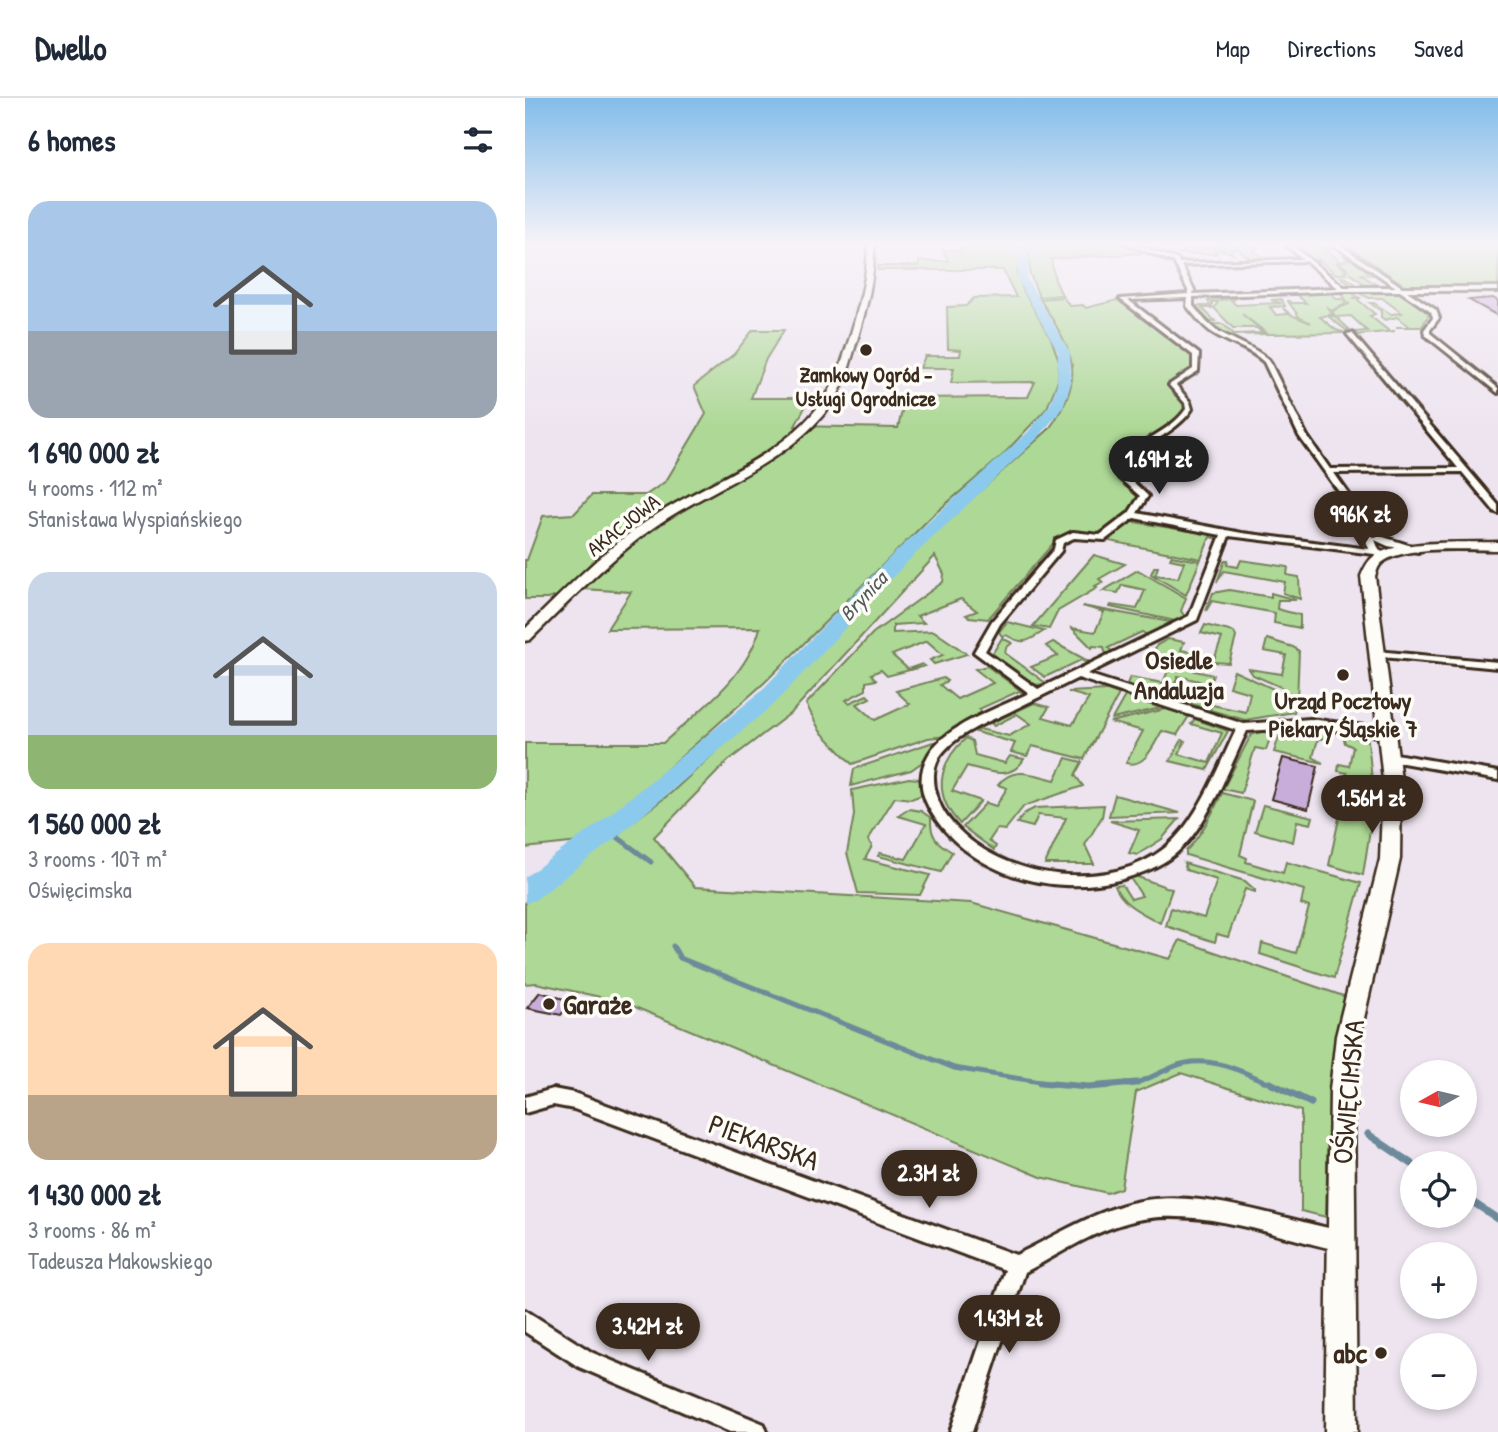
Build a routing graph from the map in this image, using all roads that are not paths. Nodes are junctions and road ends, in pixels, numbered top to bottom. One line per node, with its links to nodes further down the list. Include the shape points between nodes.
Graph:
1 (863, 305): 21 (street, AKACJOWA, via 839,382 809,422 758,460 634,535)
2 (1131, 305): 12 (street, via 1195,352 1198,365 1172,385 1188,403 1188,413 1137,448 1120,468 1122,476 1144,496)
3 (1190, 305): 10 (street, via 1207,326 1267,361 1303,436)
4 (1425, 305): 6 (street, via 1436,318 1427,334)
5 (1350, 334): 9 (street)
6 (1486, 381): 7 (street); 8 (street)
7 (1498, 381)
8 (1498, 391)
9 (1465, 470): 10 (street); 11 (street)
10 (1331, 471): 13 (street)
11 (1498, 510)
12 (1132, 514): 14 (street); 25 (street, via 1102,538 1073,535 1059,542 979,652)
13 (1365, 524): 15 (street); 17 (street); 19 (street)
14 (1226, 532): 17 (street); 24 (street, via 1193,618)
15 (1377, 538): 18 (street); 19 (street)
16 (1498, 546): 18 (street)
17 (1363, 550): 19 (street); 20 (street, OŚWIĘCIMSKA)
18 (1415, 550): 19 (street)
19 (1380, 553): 20 (street)
20 (1368, 576): 22 (street, OŚWIĘCIMSKA)
21 (525, 637)
22 (1376, 654): 23 (street); 27 (street, OŚWIĘCIMSKA)
23 (1498, 665)
24 (1076, 674): 25 (street); 26 (street)
25 (1036, 693): 26 (street, via 949,739 928,770 929,788 943,819 979,854 1011,870 1053,879 1127,872 1169,851 1196,817)
26 (1243, 728): 27 (street, via 1310,723)
27 (1387, 733): 28 (street, OŚWIĘCIMSKA)
28 (1389, 757): 29 (street); 31 (street, OŚWIĘCIMSKA, via 1390,859 1349,1036 1342,1090)
29 (1498, 776)
30 (525, 1105): 32 (street, PIEKARSKA, via 553,1097 574,1101)
31 (1342, 1241): 32 (street, via 1225,1214 1162,1207 1116,1217); 36 (street, OŚWIĘCIMSKA)
32 (1017, 1265): 35 (street)
33 (525, 1320): 34 (street, via 586,1360)
34 (756, 1432)
35 (961, 1432)
36 (1341, 1432)

